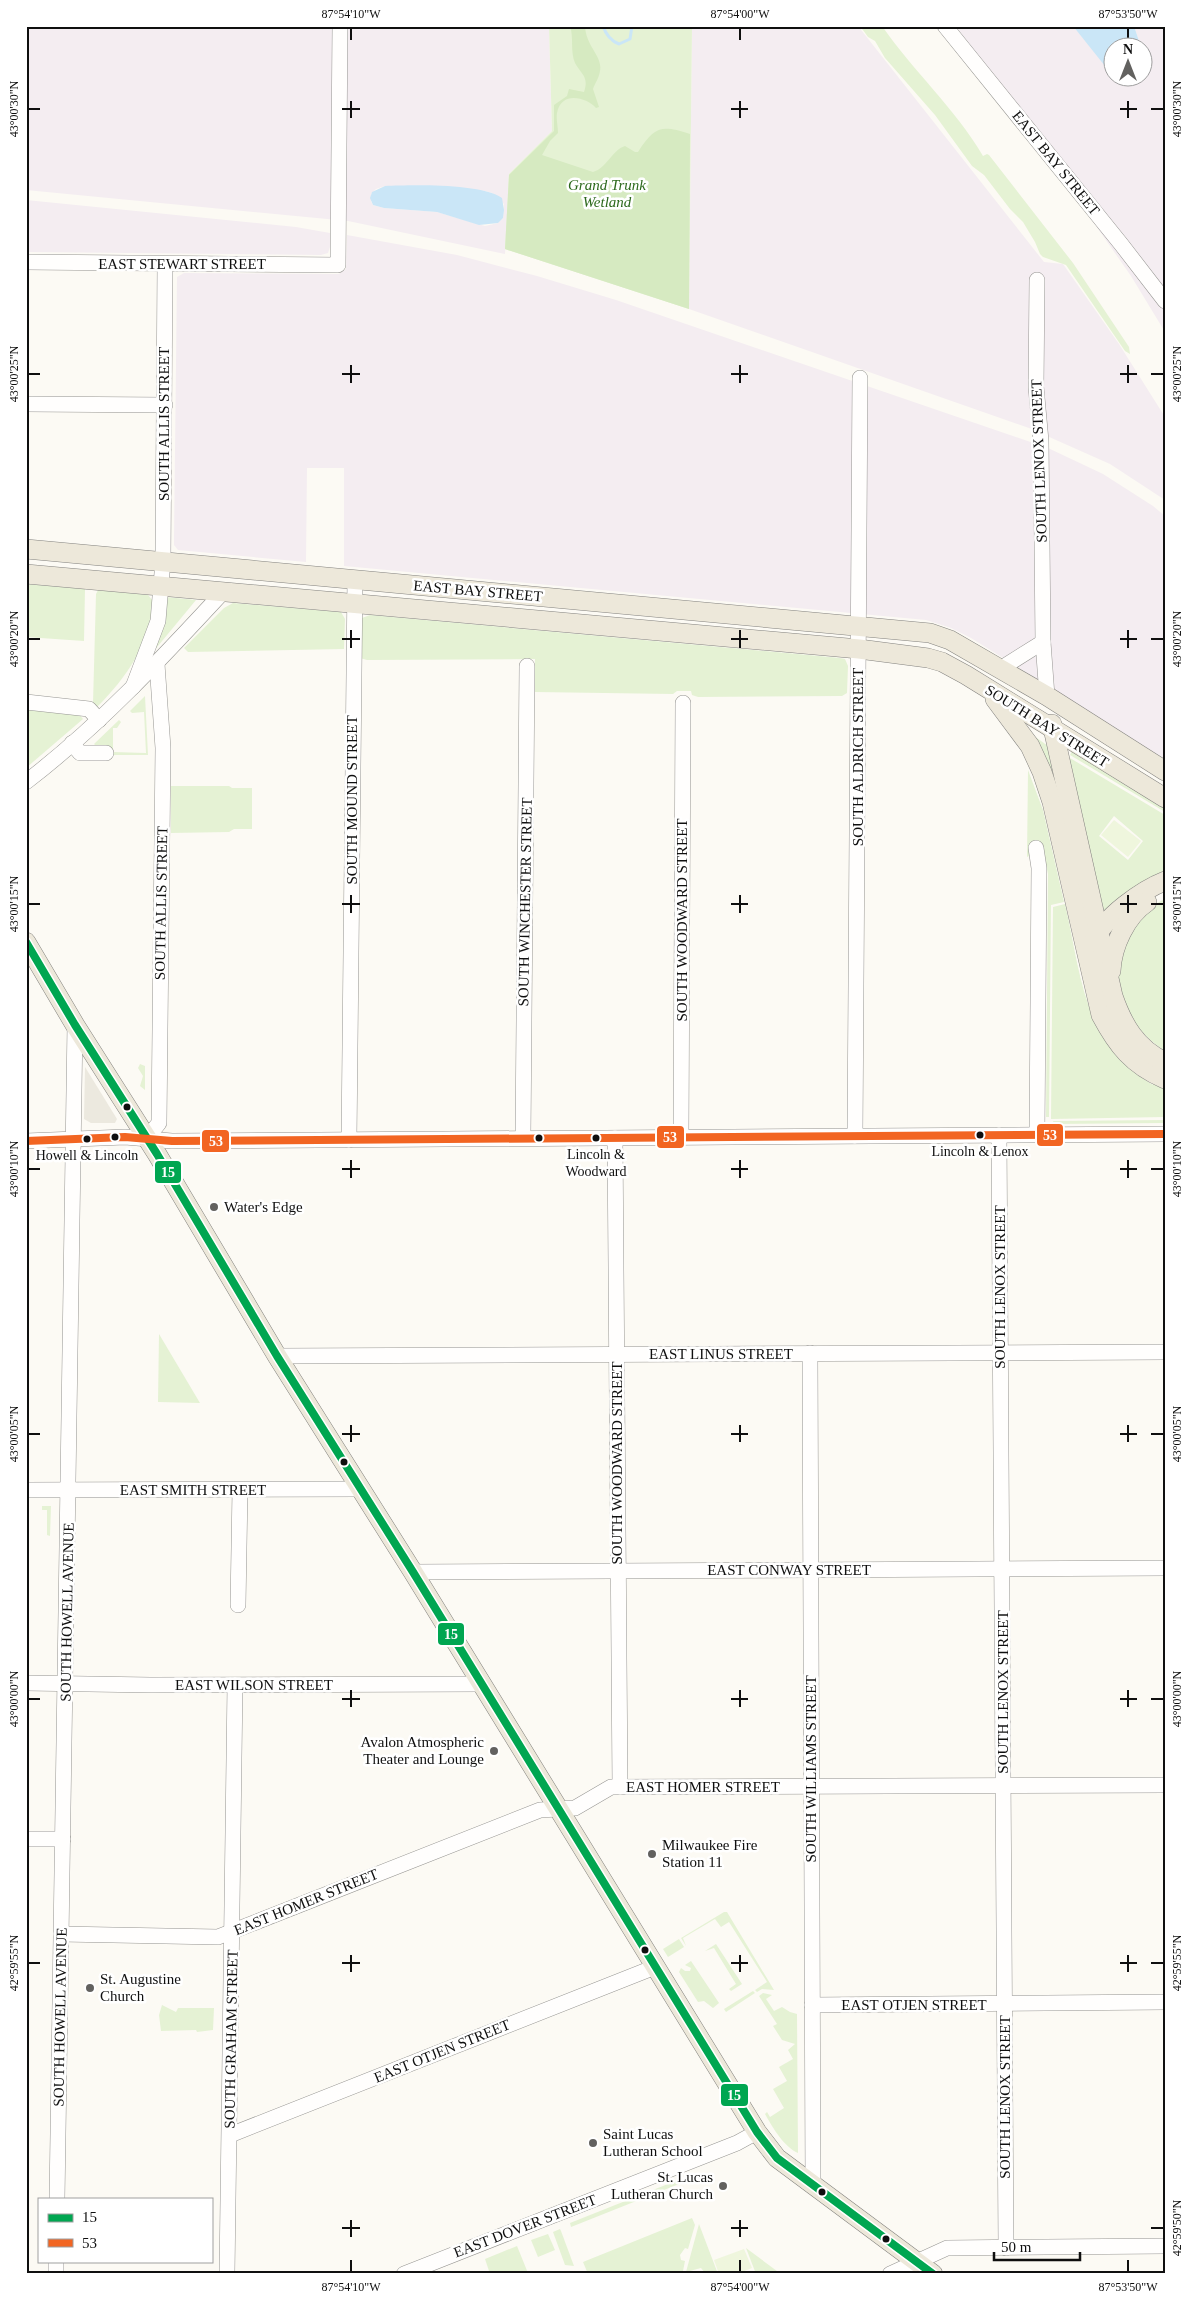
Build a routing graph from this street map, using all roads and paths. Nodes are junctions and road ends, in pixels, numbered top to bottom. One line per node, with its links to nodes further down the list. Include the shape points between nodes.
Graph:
1 (340, 26): 4 (street, EAST STEWART STREET, via 338,265)
2 (945, 26): 6 (street, EAST BAY STREET)
3 (26, 262): 4 (street, EAST STEWART STREET)
4 (165, 264): 9 (street, SOUTH ALLIS STREET)
5 (1037, 280): 20 (street, SOUTH LENOX STREET, via 1036,387 1041,441)
6 (1165, 301)
7 (860, 378): 18 (street, SOUTH ALDRICH STREET)
8 (26, 404): 9 (street)
9 (165, 405): 11 (street, SOUTH ALLIS STREET)
10 (26, 549): 11 (main road, EAST BAY STREET)
11 (163, 561): 12 (main road, EAST BAY STREET); 15 (street, SOUTH ALLIS STREET)
12 (226, 568): 14 (main road, EAST BAY STREET); 16 (main road)
13 (26, 574): 15 (main road, EAST BAY STREET)
14 (355, 580): 17 (street, SOUTH MOUND STREET); 18 (main road, EAST BAY STREET)
15 (160, 584): 16 (main road, EAST BAY STREET); 26 (street, SOUTH ALLIS STREET, via 158,621)
16 (224, 591): 17 (main road, EAST BAY STREET); 23 (street)
17 (354, 603): 21 (main road, EAST BAY STREET); 58 (street, SOUTH MOUND STREET)
18 (859, 626): 19 (main road, EAST BAY STREET); 21 (street, SOUTH ALDRICH STREET)
19 (930, 634): 25 (main road, SOUTH BAY STREET, via 950,640)
20 (1043, 642): 25 (street); 28 (street, SOUTH LENOX STREET)
21 (859, 650): 22 (main road, EAST BAY STREET); 52 (street, SOUTH ALDRICH STREET)
22 (928, 658): 27 (main road, SOUTH BAY STREET, via 942,662)
23 (157, 664): 26 (street); 54 (street, SOUTH ALLIS STREET, via 163,748 159,1123)
24 (527, 666): 55 (street, SOUTH WINCHESTER STREET)
25 (1000, 669): 28 (main road, SOUTH BAY STREET)
26 (132, 687): 31 (street)
27 (988, 689): 32 (main road, SOUTH BAY STREET); 43 (main road, via 1030,746 1042,772 1052,802)
28 (1047, 696): 32 (main road); 35 (main road, SOUTH BAY STREET)
29 (26, 702): 31 (street, via 89,709)
30 (683, 703): 53 (street, SOUTH WOODWARD STREET)
31 (99, 720): 33 (street)
32 (1053, 730): 37 (main road, SOUTH BAY STREET); 41 (main road)
33 (72, 743): 34 (street, via 80,753); 36 (street)
34 (106, 753)
35 (1165, 770)
36 (26, 782)
37 (1165, 798)
38 (1036, 848): 51 (street, via 1039,868)
39 (1165, 881): 41 (main road, via 1138,895)
40 (1165, 893): 44 (main road, via 1144,904 1123,930 1114,949)
41 (1098, 931): 43 (main road); 44 (main road)
42 (26, 942): 45 (main road)
43 (1087, 958): 46 (main road, via 1101,1015 1114,1040)
44 (1110, 982): 46 (main road)
45 (75, 1025): 54 (main road); 57 (street, SOUTH HOWELL AVENUE)
46 (1133, 1048): 47 (main road); 48 (main road, via 1141,1066)
47 (1165, 1062)
48 (1165, 1079)
49 (1165, 1134): 51 (street)
50 (999, 1135): 51 (street); 52 (street); 60 (street, SOUTH LENOX STREET)
51 (1037, 1135)
52 (855, 1136): 53 (street)
53 (681, 1137): 56 (street)
54 (147, 1138): 57 (street); 58 (street, via 172,1141); 64 (main road)
55 (523, 1138): 56 (street); 58 (street)
56 (615, 1138): 63 (street, SOUTH WOODWARD STREET)
57 (74, 1139): 59 (street); 67 (street, SOUTH HOWELL AVENUE)
58 (349, 1140)
59 (26, 1141)
60 (1000, 1352): 61 (street, EAST LINUS STREET); 62 (street, EAST LINUS STREET); 70 (street, SOUTH LENOX STREET)
61 (1165, 1352)
62 (810, 1353): 63 (street, EAST LINUS STREET); 71 (street, SOUTH WILLIAMS STREET)
63 (617, 1354): 64 (street, EAST LINUS STREET); 72 (street, SOUTH WOODWARD STREET)
64 (277, 1356): 65 (main road)
65 (359, 1489): 68 (street, EAST SMITH STREET); 73 (main road)
66 (26, 1490): 67 (street, EAST SMITH STREET)
67 (68, 1490): 68 (street, EAST SMITH STREET); 76 (street, SOUTH HOWELL AVENUE)
68 (240, 1490): 74 (street)
69 (1165, 1568): 70 (street, EAST CONWAY STREET)
70 (1002, 1569): 71 (street, EAST CONWAY STREET); 80 (street, SOUTH LENOX STREET)
71 (810, 1570): 72 (street, EAST CONWAY STREET); 82 (street, SOUTH WILLIAMS STREET)
72 (618, 1571): 73 (street, EAST CONWAY STREET); 81 (street, SOUTH WOODWARD STREET)
73 (413, 1572): 77 (main road)
74 (238, 1605)
75 (26, 1683): 76 (street, EAST WILSON STREET)
76 (65, 1684): 78 (street, EAST WILSON STREET); 84 (street, SOUTH HOWELL AVENUE)
77 (481, 1684): 78 (street, EAST WILSON STREET); 83 (main road)
78 (235, 1685): 86 (street, SOUTH GRAHAM STREET)
79 (1165, 1785): 80 (street, EAST HOMER STREET)
80 (1003, 1786): 82 (street, EAST HOMER STREET); 90 (street, SOUTH LENOX STREET)
81 (620, 1787): 82 (street, EAST HOMER STREET); 83 (street, EAST HOMER STREET, via 611,1787 574,1808)
82 (811, 1787): 91 (street, SOUTH WILLIAMS STREET)
83 (557, 1809): 86 (street, EAST HOMER STREET, via 540,1810); 88 (main road)
84 (63, 1838): 85 (street); 87 (street, SOUTH HOWELL AVENUE)
85 (26, 1839)
86 (232, 1931): 87 (street, EAST HOMER STREET, via 218,1937); 93 (street, SOUTH GRAHAM STREET)
87 (61, 1934): 95 (street, SOUTH HOWELL AVENUE)
88 (655, 1967): 92 (main road); 93 (street, EAST OTJEN STREET)
89 (1165, 2002): 90 (street, EAST OTJEN STREET)
90 (1004, 2004): 91 (street, EAST OTJEN STREET); 97 (street, SOUTH LENOX STREET)
91 (812, 2005): 94 (street, SOUTH WILLIAMS STREET)
92 (757, 2132): 94 (main road, via 776,2158); 100 (street, EAST DOVER STREET, via 737,2143)
93 (230, 2135): 99 (street, SOUTH GRAHAM STREET)
94 (813, 2185): 98 (main road)
95 (57, 2198)
96 (1165, 2246): 97 (street)
97 (1006, 2248): 98 (street, via 947,2248)
98 (917, 2262): 101 (street); 102 (main road)
99 (227, 2274)
100 (404, 2274)
101 (890, 2274)
102 (933, 2274)

